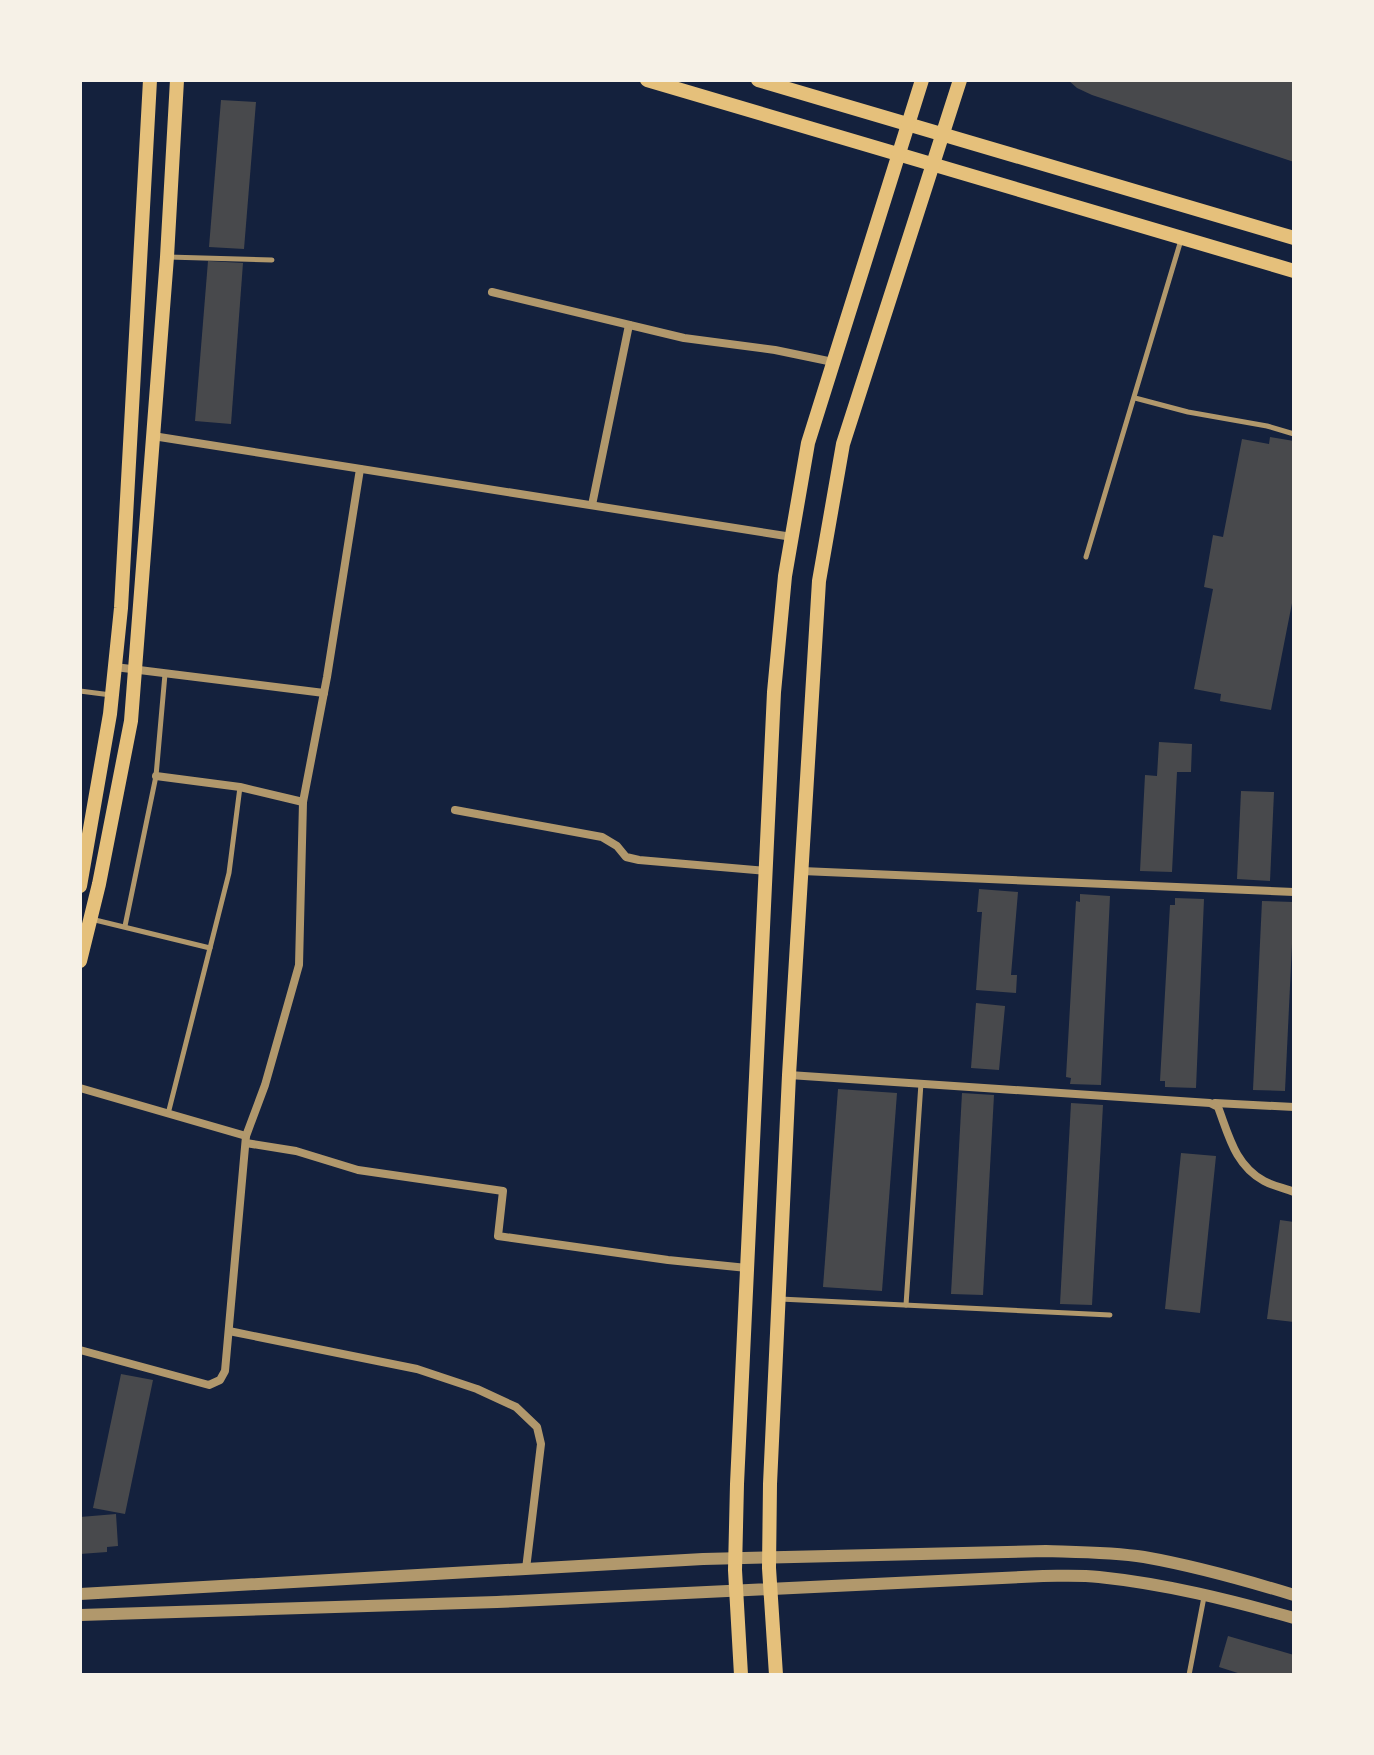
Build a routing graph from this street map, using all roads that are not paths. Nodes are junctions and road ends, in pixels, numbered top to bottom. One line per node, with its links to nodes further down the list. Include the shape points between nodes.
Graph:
1 (150, 80): 26 (main road)
2 (177, 80): 13 (main road)
3 (647, 80): 9 (main road)
4 (758, 80): 7 (main road)
5 (922, 80): 7 (main road)
6 (960, 80): 8 (main road)
7 (908, 124): 8 (main road); 9 (main road)
8 (943, 135): 10 (main road); 12 (main road)
9 (899, 154): 10 (main road); 18 (main road)
10 (933, 165): 11 (main road); 37 (main road, via 843,444 819,581)
11 (1182, 238): 15 (main road); 19 (lane)
12 (1294, 238)
13 (167, 257): 14 (lane); 21 (main road)
14 (272, 260)
15 (1294, 271)
16 (492, 292): 17 (street)
17 (629, 325): 18 (street); 23 (street)
18 (833, 362): 24 (main road, via 808,443)
19 (1135, 398): 20 (lane); 25 (lane)
20 (1294, 434)
21 (153, 436): 22 (street); 27 (main road)
22 (360, 469): 23 (street); 30 (street)
23 (592, 505): 24 (street)
24 (792, 537): 36 (main road, via 774,692)
25 (1086, 557)
26 (115, 667): 27 (street); 31 (main road)
27 (134, 669): 28 (street); 40 (main road, via 131,721)
28 (165, 673): 30 (street); 32 (lane)
29 (80, 691): 31 (lane)
30 (324, 693): 34 (street)
31 (112, 695): 38 (main road)
32 (156, 776): 33 (street); 41 (lane)
33 (240, 787): 34 (street); 42 (lane, via 229,873)
34 (303, 802): 50 (street, via 299,965)
35 (455, 810): 36 (street, via 602,837 626,857 639,860)
36 (766, 871): 52 (main road)
37 (802, 871): 39 (street); 44 (main road)
38 (80, 886)
39 (1294, 892)
40 (90, 919): 41 (lane); 43 (main road)
41 (125, 926): 42 (lane)
42 (210, 948): 49 (lane)
43 (80, 961)
44 (789, 1075): 45 (street); 53 (main road)
45 (921, 1083): 47 (street); 54 (lane)
46 (80, 1088): 49 (street)
47 (1210, 1103): 48 (street); 51 (street, via 1218,1107 1242,1164 1264,1181)
48 (1294, 1107)
49 (168, 1114): 50 (street)
50 (246, 1140): 52 (street, via 358,1170 503,1191 498,1236); 56 (street)
51 (1294, 1192)
52 (747, 1268): 59 (main road)
53 (779, 1299): 54 (lane); 58 (main road)
54 (906, 1305): 55 (lane)
55 (1110, 1315)
56 (229, 1331): 57 (street, via 225,1371 209,1385); 60 (street, via 417,1369 516,1407 537,1427 541,1444)
57 (80, 1350)
58 (769, 1557): 59 (street); 61 (main road); 65 (street, via 1100,1552 1191,1567)
59 (735, 1558): 60 (street); 62 (main road)
60 (526, 1569): 63 (street)
61 (770, 1588): 62 (street); 64 (street, via 1043,1576 1133,1581); 69 (main road)
62 (736, 1590): 66 (street); 68 (main road)
63 (80, 1594)
64 (1204, 1595): 67 (street); 70 (lane)
65 (1294, 1595)
66 (80, 1615)
67 (1294, 1618)
68 (741, 1675)
69 (776, 1675)
70 (1189, 1675)

